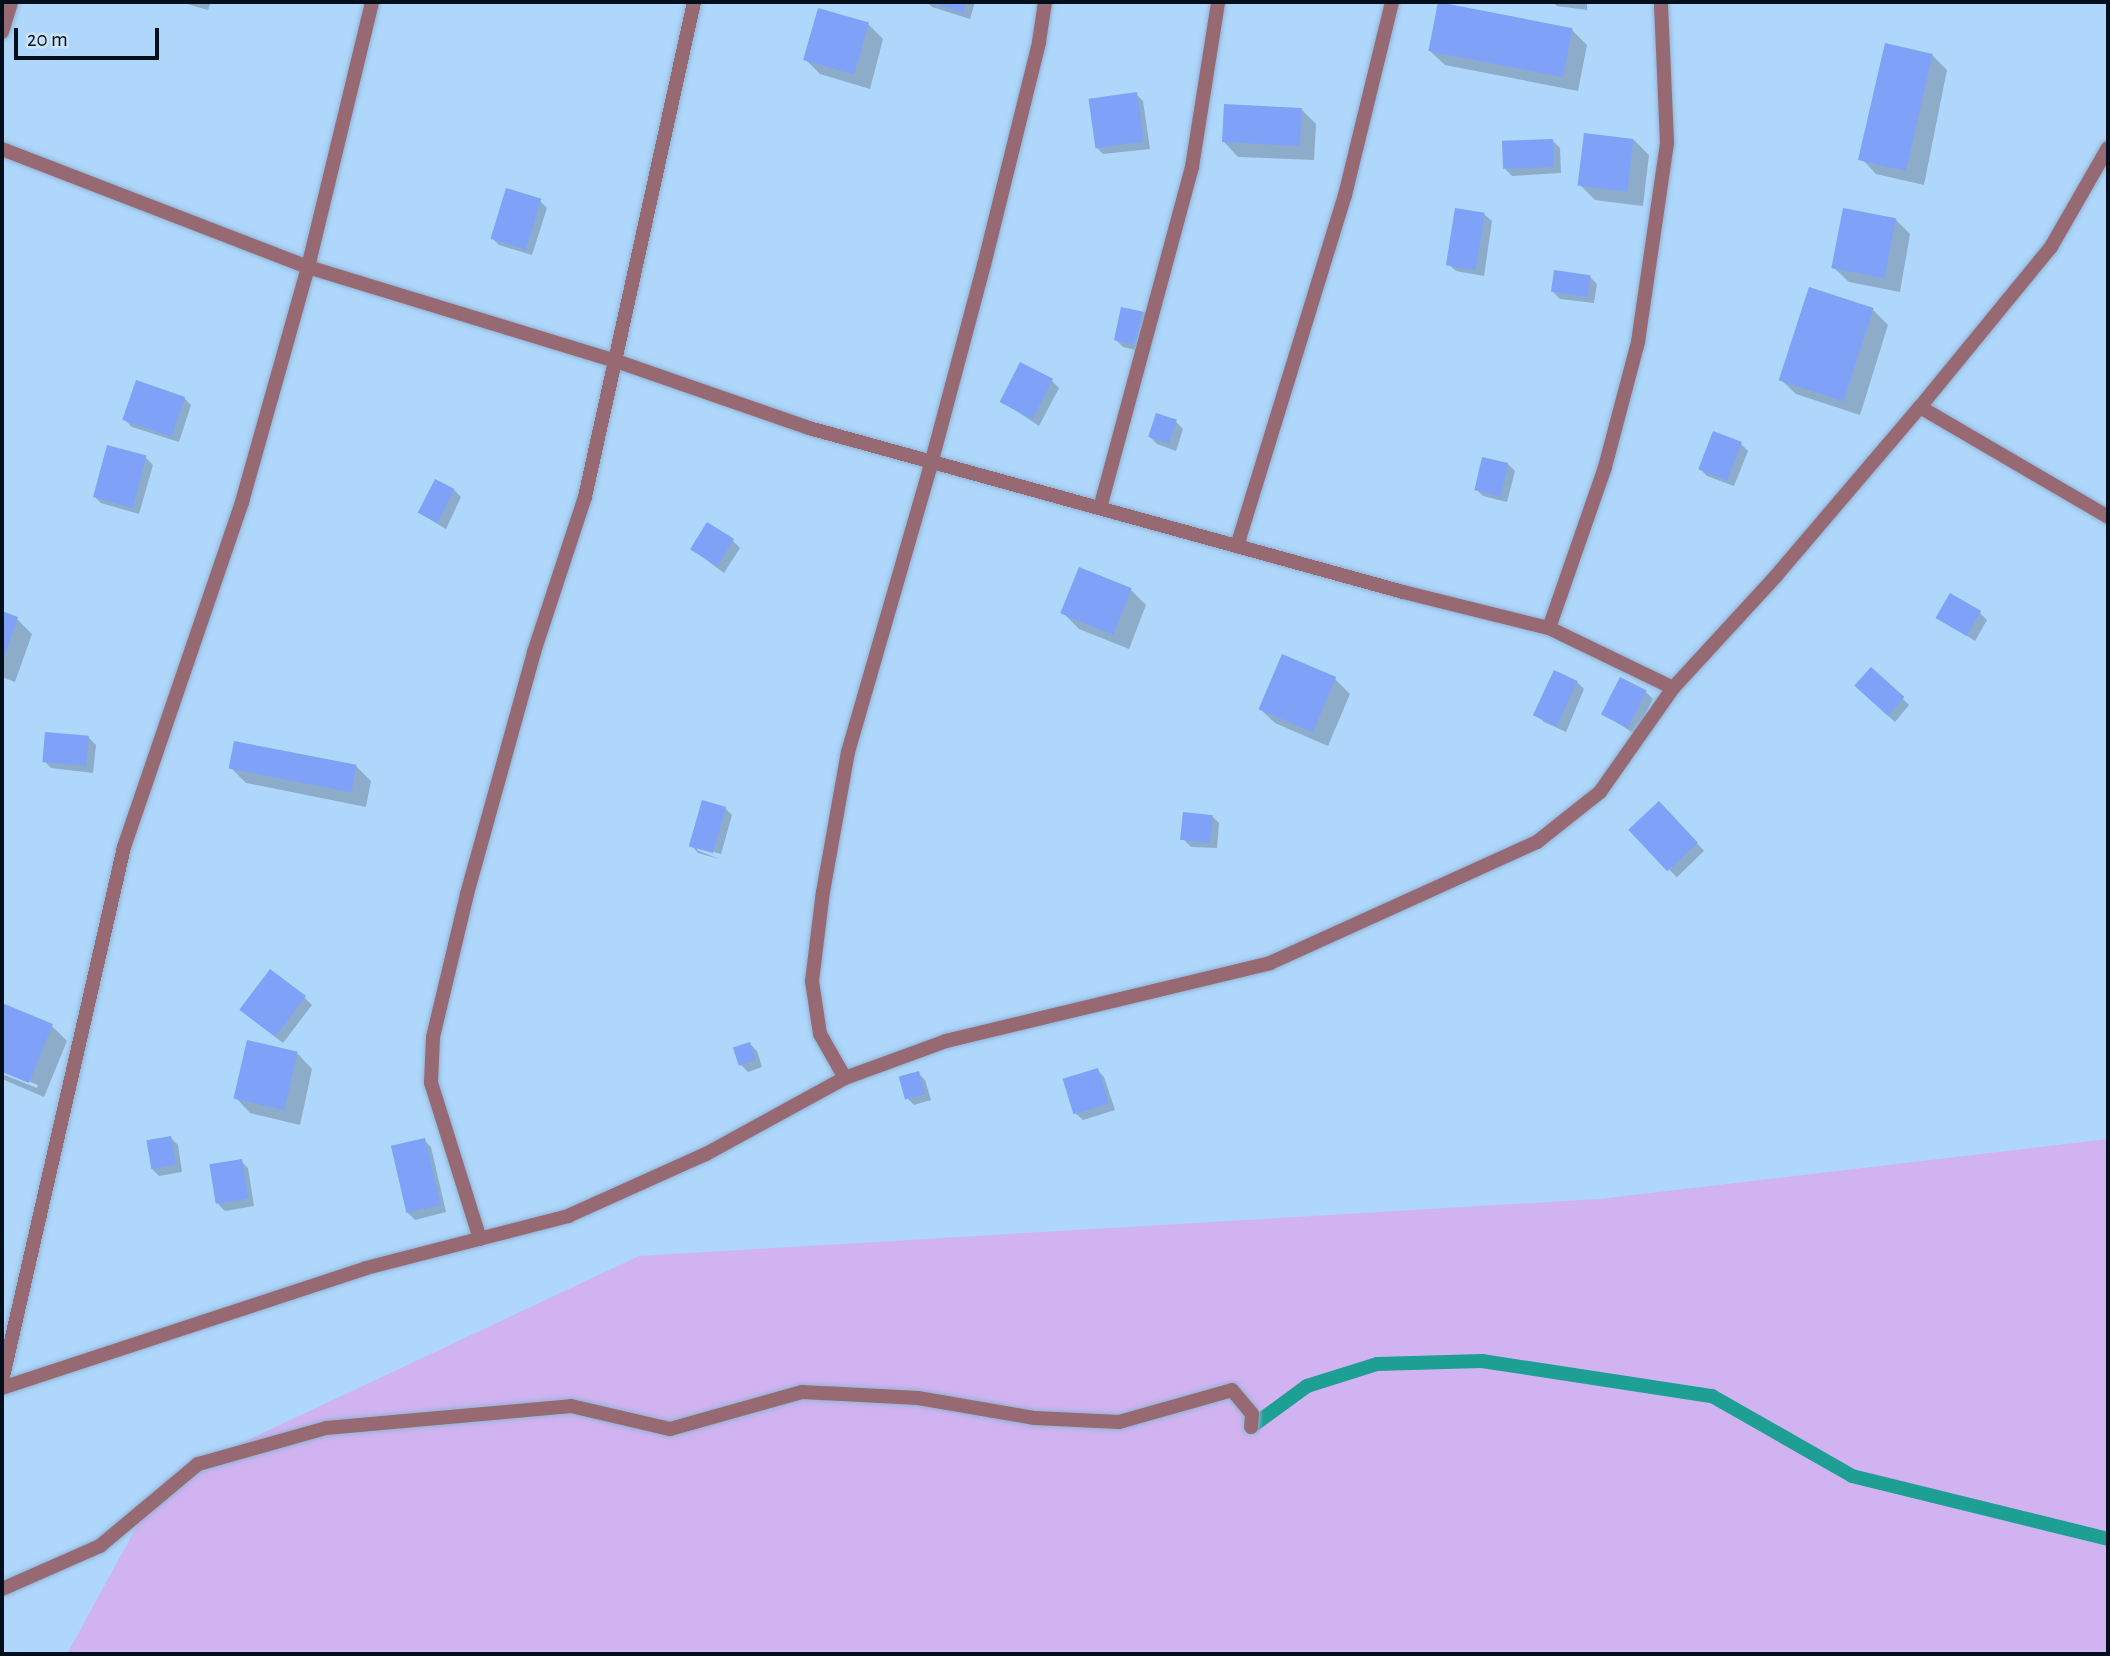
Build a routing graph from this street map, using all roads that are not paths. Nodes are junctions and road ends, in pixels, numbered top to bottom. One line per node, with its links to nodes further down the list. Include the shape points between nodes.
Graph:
1 (11, 2): 8 (street)
2 (372, 2): 11 (street)
3 (694, 2): 12 (street)
4 (1045, 2): 14 (street, via 1040,42)
5 (1217, 2): 15 (street, via 1192,167)
6 (1392, 2): 17 (street, via 1345,195)
7 (1661, 2): 18 (street, via 1667,142 1637,342 1605,467)
8 (2, 32)
9 (2108, 148): 13 (street, via 2051,247)
10 (2, 149): 11 (street)
11 (308, 267): 12 (street); 22 (street, via 242,502 124,847)
12 (613, 360): 14 (street, via 809,428); 21 (street, via 585,497 531,665 467,894 433,1038 432,1083)
13 (1920, 407): 16 (street); 19 (street)
14 (931, 464): 15 (street); 20 (street, via 848,752 823,892 812,981 820,1034)
15 (1100, 508): 17 (street)
16 (2108, 516)
17 (1237, 546): 18 (street)
18 (1549, 628): 19 (street)
19 (1673, 688): 20 (street, via 1600,792 1537,842 1454,882 1270,962 946,1041)
20 (845, 1078): 21 (street, via 641,1185 568,1216)
21 (480, 1239): 23 (street, via 366,1268)
22 (2, 1381)
23 (2, 1388)
24 (1251, 1427): 25 (street, via 1252,1414 1232,1390 1119,1422 1035,1418 918,1398 802,1392 670,1429 571,1406 326,1428 198,1464 100,1546)
25 (2, 1589)

